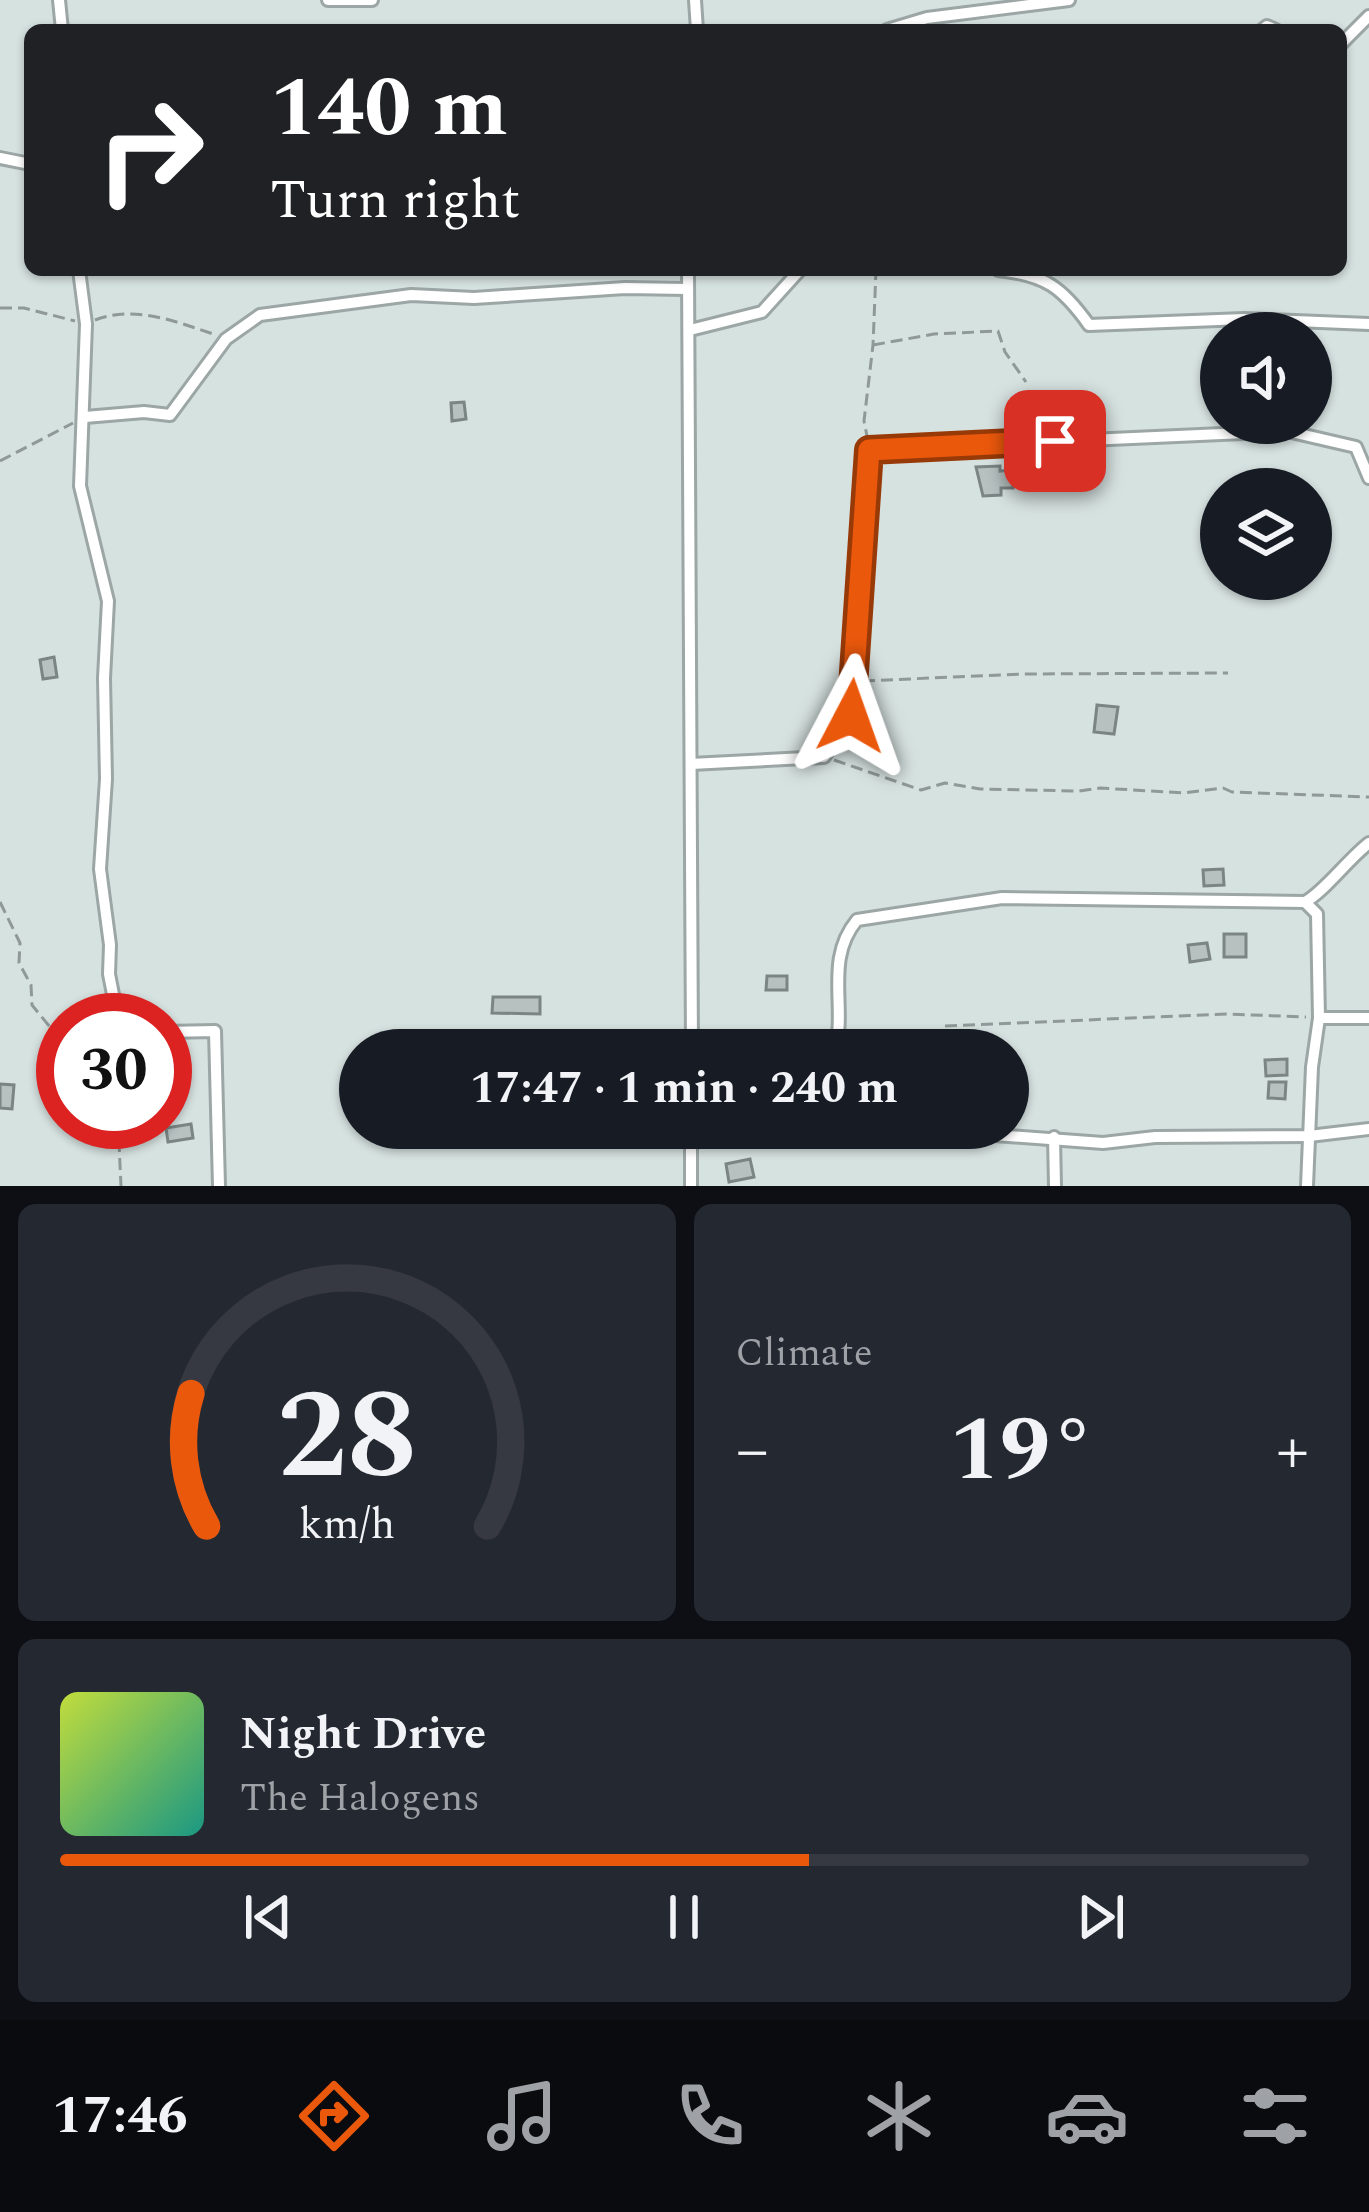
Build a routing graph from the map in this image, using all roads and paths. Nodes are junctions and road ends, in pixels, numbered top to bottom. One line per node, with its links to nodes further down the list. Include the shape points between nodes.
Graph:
1 (328, 0): 2 (street)
2 (372, 0)
3 (1069, 0): 5 (street)
4 (1369, 16): 6 (street)
5 (907, 24)
6 (1347, 38)
7 (80, 276): 14 (street)
8 (688, 276): 12 (street)
9 (795, 276): 16 (street, via 762,312)
10 (876, 276): 18 (path)
11 (1037, 276): 15 (street, via 1070,297 1089,325)
12 (687, 290): 16 (street); 17 (street, via 322,303 260,314)
13 (0, 308): 14 (path)
14 (86, 323): 17 (path, via 117,312); 20 (street)
15 (1369, 324)
16 (690, 330): 27 (street)
17 (226, 339): 20 (street, via 170,415)
18 (873, 345): 19 (path, via 998,331); 21 (path, via 864,421)
19 (1026, 382)
20 (85, 417): 22 (path); 32 (street, via 80,486 108,601 100,869)
21 (869, 450): 23 (street, via 1287,431 1356,447); 25 (street)
22 (0, 461)
23 (1369, 478)
24 (1228, 674): 25 (path)
25 (856, 681): 26 (street, via 851,716)
26 (824, 757): 27 (street); 28 (path, via 921,790 945,783)
27 (692, 764): 37 (street)
28 (1369, 797)
29 (1369, 843): 31 (street)
30 (0, 902): 33 (path)
31 (1305, 902): 34 (street, via 1317,914); 38 (street, via 1002,898 856,920 840,944)
32 (113, 993)
33 (36, 1010)
34 (1319, 1018): 35 (street); 36 (path, via 1227,1014); 42 (street)
35 (1369, 1018)
36 (945, 1027)
37 (692, 1029)
38 (838, 1029)
39 (192, 1031): 47 (street, via 215,1031)
40 (1369, 1130): 42 (street)
41 (1029, 1136): 43 (street)
42 (1309, 1136): 43 (street, via 1103,1143); 50 (street)
43 (1054, 1137): 49 (street)
44 (120, 1149): 46 (path)
45 (691, 1149): 48 (street)
46 (122, 1186)
47 (219, 1186)
48 (691, 1186)
49 (1055, 1186)
50 (1307, 1186)

